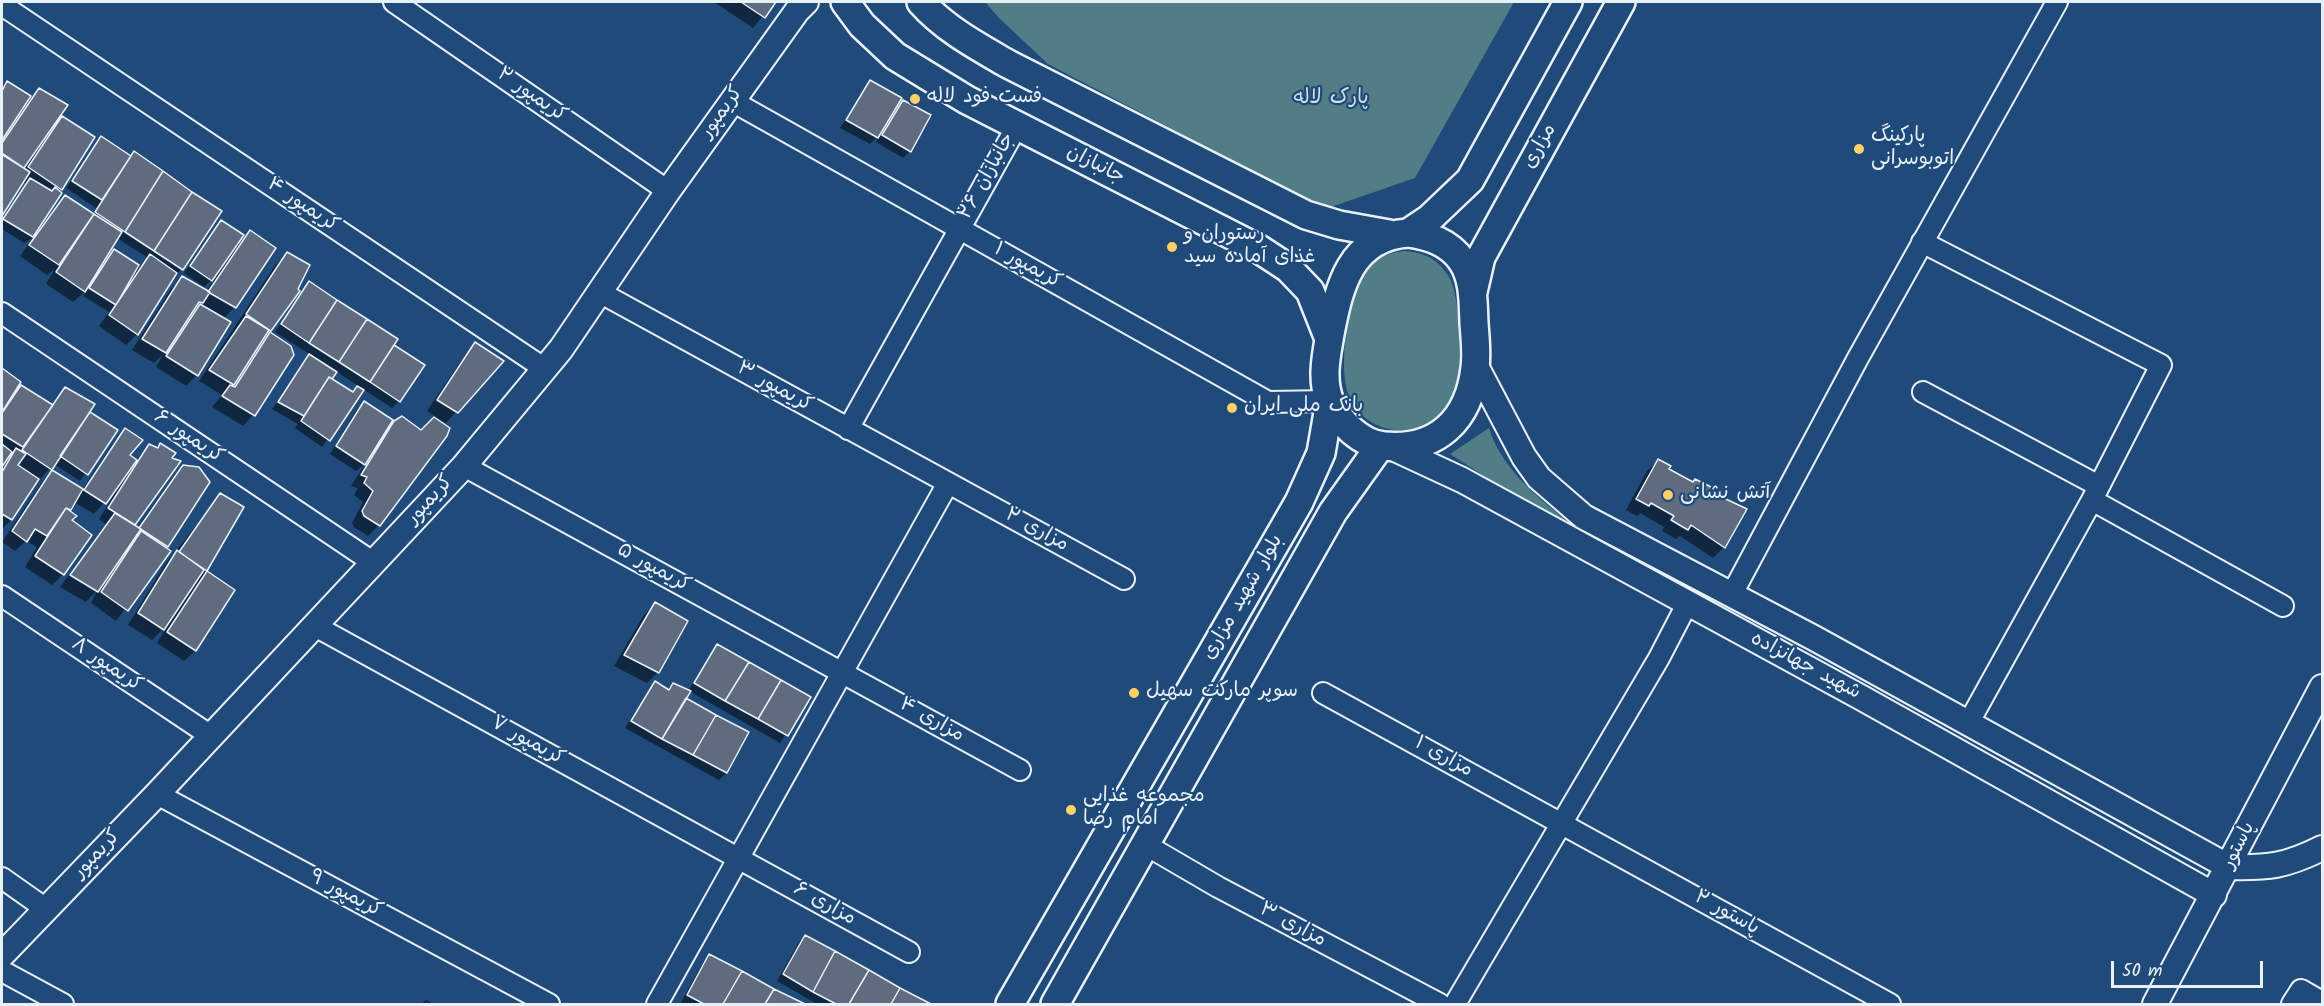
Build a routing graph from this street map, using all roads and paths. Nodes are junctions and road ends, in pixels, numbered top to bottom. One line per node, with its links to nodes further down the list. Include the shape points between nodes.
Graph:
1 (394, 2): 11 (street, کریمپور ۲)
2 (807, 2): 9 (street, کریمپور)
3 (845, 2): 10 (main road, جانبازان, via 894,56)
4 (921, 2): 13 (main road, via 970,42 1008,64 1306,215 1339,225)
5 (1568, 2): 13 (main road, via 1470,180 1429,219)
6 (1621, 2): 16 (main road, مزاری, via 1481,257)
7 (2056, 2): 14 (street)
8 (2, 5): 20 (street, کریمپور ۴)
9 (732, 100): 11 (street, کریمپور); 12 (street, کریمپور ۱)
10 (1017, 126): 12 (street, جانبازان ۲۶); 18 (main road, جانبازان, via 1259,249 1288,268 1310,291)
11 (668, 191): 15 (street, کریمپور)
12 (959, 228): 22 (street, کریمپور ۱, via 1268,402); 23 (street, جانبازان ۲۶)
13 (1398, 234): 16 (main road, via 1424,235 1448,245 1470,277); 18 (main road, via 1362,251 1351,265 1340,288)
14 (1922, 242): 27 (street, via 2162,365); 31 (street)
15 (601, 293): 20 (street, کریمپور); 23 (street, کریمپور ۳)
16 (1472, 296): 19 (main road)
17 (2, 313): 28 (street, کریمپور ۶)
18 (1329, 339): 22 (main road, via 1325,364)
19 (1476, 366): 24 (main road, via 1468,398 1451,426 1434,440); 29 (street, شهید جهانزاده, via 1524,457 1558,496 1584,517)
20 (545, 369): 25 (street, کریمپور)
21 (1923, 392): 27 (street)
22 (1330, 402): 24 (main road, via 1342,422 1356,434); 58 (main road, بلوار شهید مزاری, via 1321,453 1299,502)
23 (848, 429): 26 (street, کریمپور ۳)
24 (1385, 447): 33 (street, شهید جهانزاده, via 1462,480); 44 (main road, بلوار شهید مزاری, via 1333,512)
25 (464, 466): 28 (street, کریمپور); 36 (street, کریمپور ۵)
26 (948, 483): 30 (street, مزاری ۲); 36 (street)
27 (2095, 493): 34 (street); 39 (street)
28 (374, 562): 35 (street, کریمپور)
29 (1701, 578): 31 (street, شهید جهانزاده); 33 (street)
30 (1124, 579)
31 (1732, 594): 39 (street, شهید جهانزاده)
32 (2, 596): 40 (street, کریمپور ۸)
33 (1687, 604): 43 (street); 49 (street, شهید جهانزاده)
34 (2283, 606)
35 (315, 626): 40 (street, کریمپور); 46 (street, کریمپور ۷)
36 (842, 672): 41 (street, مزاری ۴); 46 (street)
37 (1323, 693): 43 (street, مزاری ۱)
38 (2321, 698): 47 (street, پاستور)
39 (1968, 722): 47 (street, شهید جهانزاده)
40 (211, 736): 42 (street, کریمپور)
41 (1020, 770)
42 (157, 794): 50 (street, کریمپور); 54 (street, کریمپور ۹)
43 (1562, 824): 61 (street); 62 (street, پاستور ۲)
44 (1146, 845): 59 (main road, بلوار شهید مزاری); 60 (street, مزاری ۳)
45 (2322, 848): 47 (street, via 2298,861 2269,868)
46 (739, 858): 51 (street, مزاری ۶); 57 (street)
47 (2229, 867): 49 (street, پاستور)
48 (2, 878): 50 (street)
49 (2214, 895): 63 (street, پاستور)
50 (46, 909): 52 (street, کریمپور)
51 (909, 952)
52 (2, 955)
53 (2, 971): 56 (street)
54 (536, 1002)
55 (2322, 1002): 64 (street, via 2301,990)
56 (63, 1005)
57 (657, 1005)
58 (1010, 1005)
59 (1055, 1005)
60 (1440, 1005)
61 (1455, 1005)
62 (1890, 1005)
63 (2155, 1005)
64 (2292, 1005)

